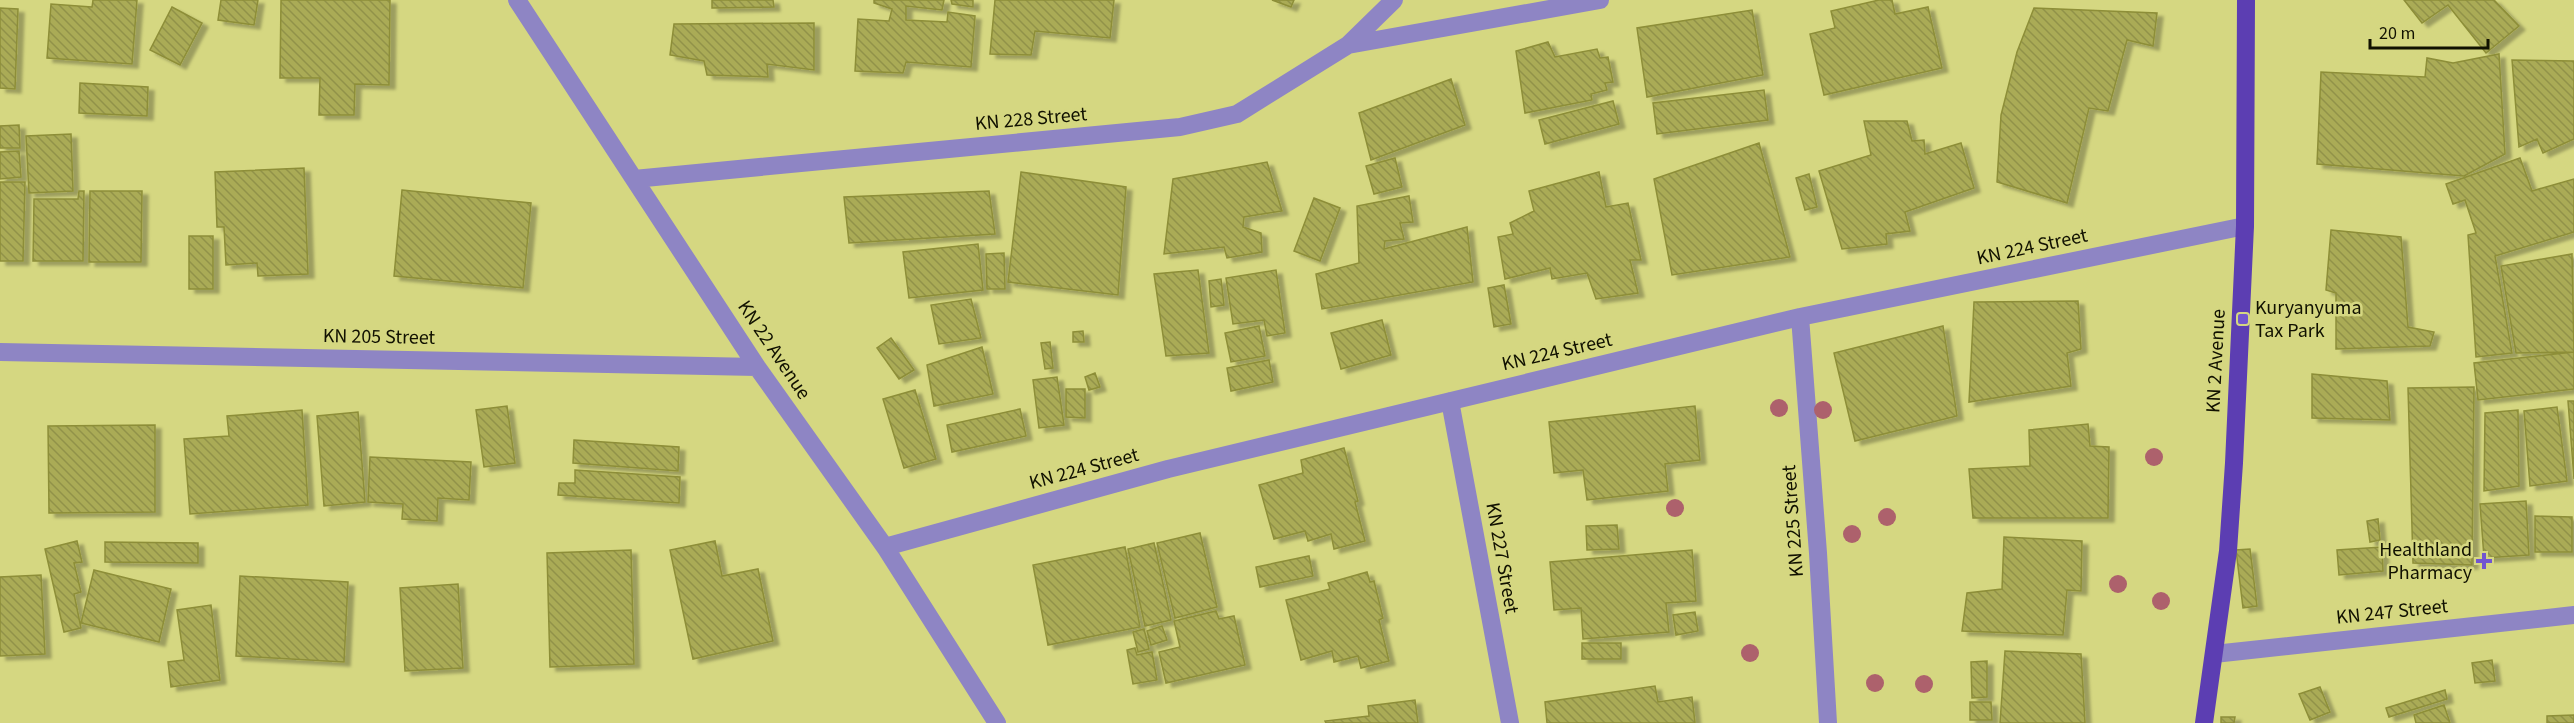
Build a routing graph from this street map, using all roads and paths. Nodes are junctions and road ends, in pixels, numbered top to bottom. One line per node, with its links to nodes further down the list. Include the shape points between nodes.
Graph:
1 (517, 0): 6 (street, KN 22 Avenue)
2 (1394, 0): 5 (street, KN 228 Street)
3 (1600, 0): 5 (street)
4 (2246, 0): 7 (main road, KN 2 Avenue)
5 (1348, 45): 6 (street, KN 228 Street, via 1237,114 1180,127)
6 (634, 179): 10 (street, KN 22 Avenue)
7 (2245, 226): 8 (street, KN 224 Street); 14 (main road, KN 2 Avenue, via 2228,551)
8 (1800, 317): 11 (street, KN 224 Street); 17 (street, KN 225 Street)
9 (0, 352): 10 (street, KN 205 Street)
10 (757, 367): 12 (street, KN 22 Avenue)
11 (1450, 401): 12 (street, KN 224 Street, via 1168,470); 16 (street, KN 227 Street)
12 (885, 548): 15 (street, KN 22 Avenue)
13 (2574, 615): 14 (street, KN 247 Street)
14 (2214, 654): 18 (main road, KN 2 Avenue)
15 (997, 723)
16 (1510, 723)
17 (1828, 723)
18 (2204, 723)

